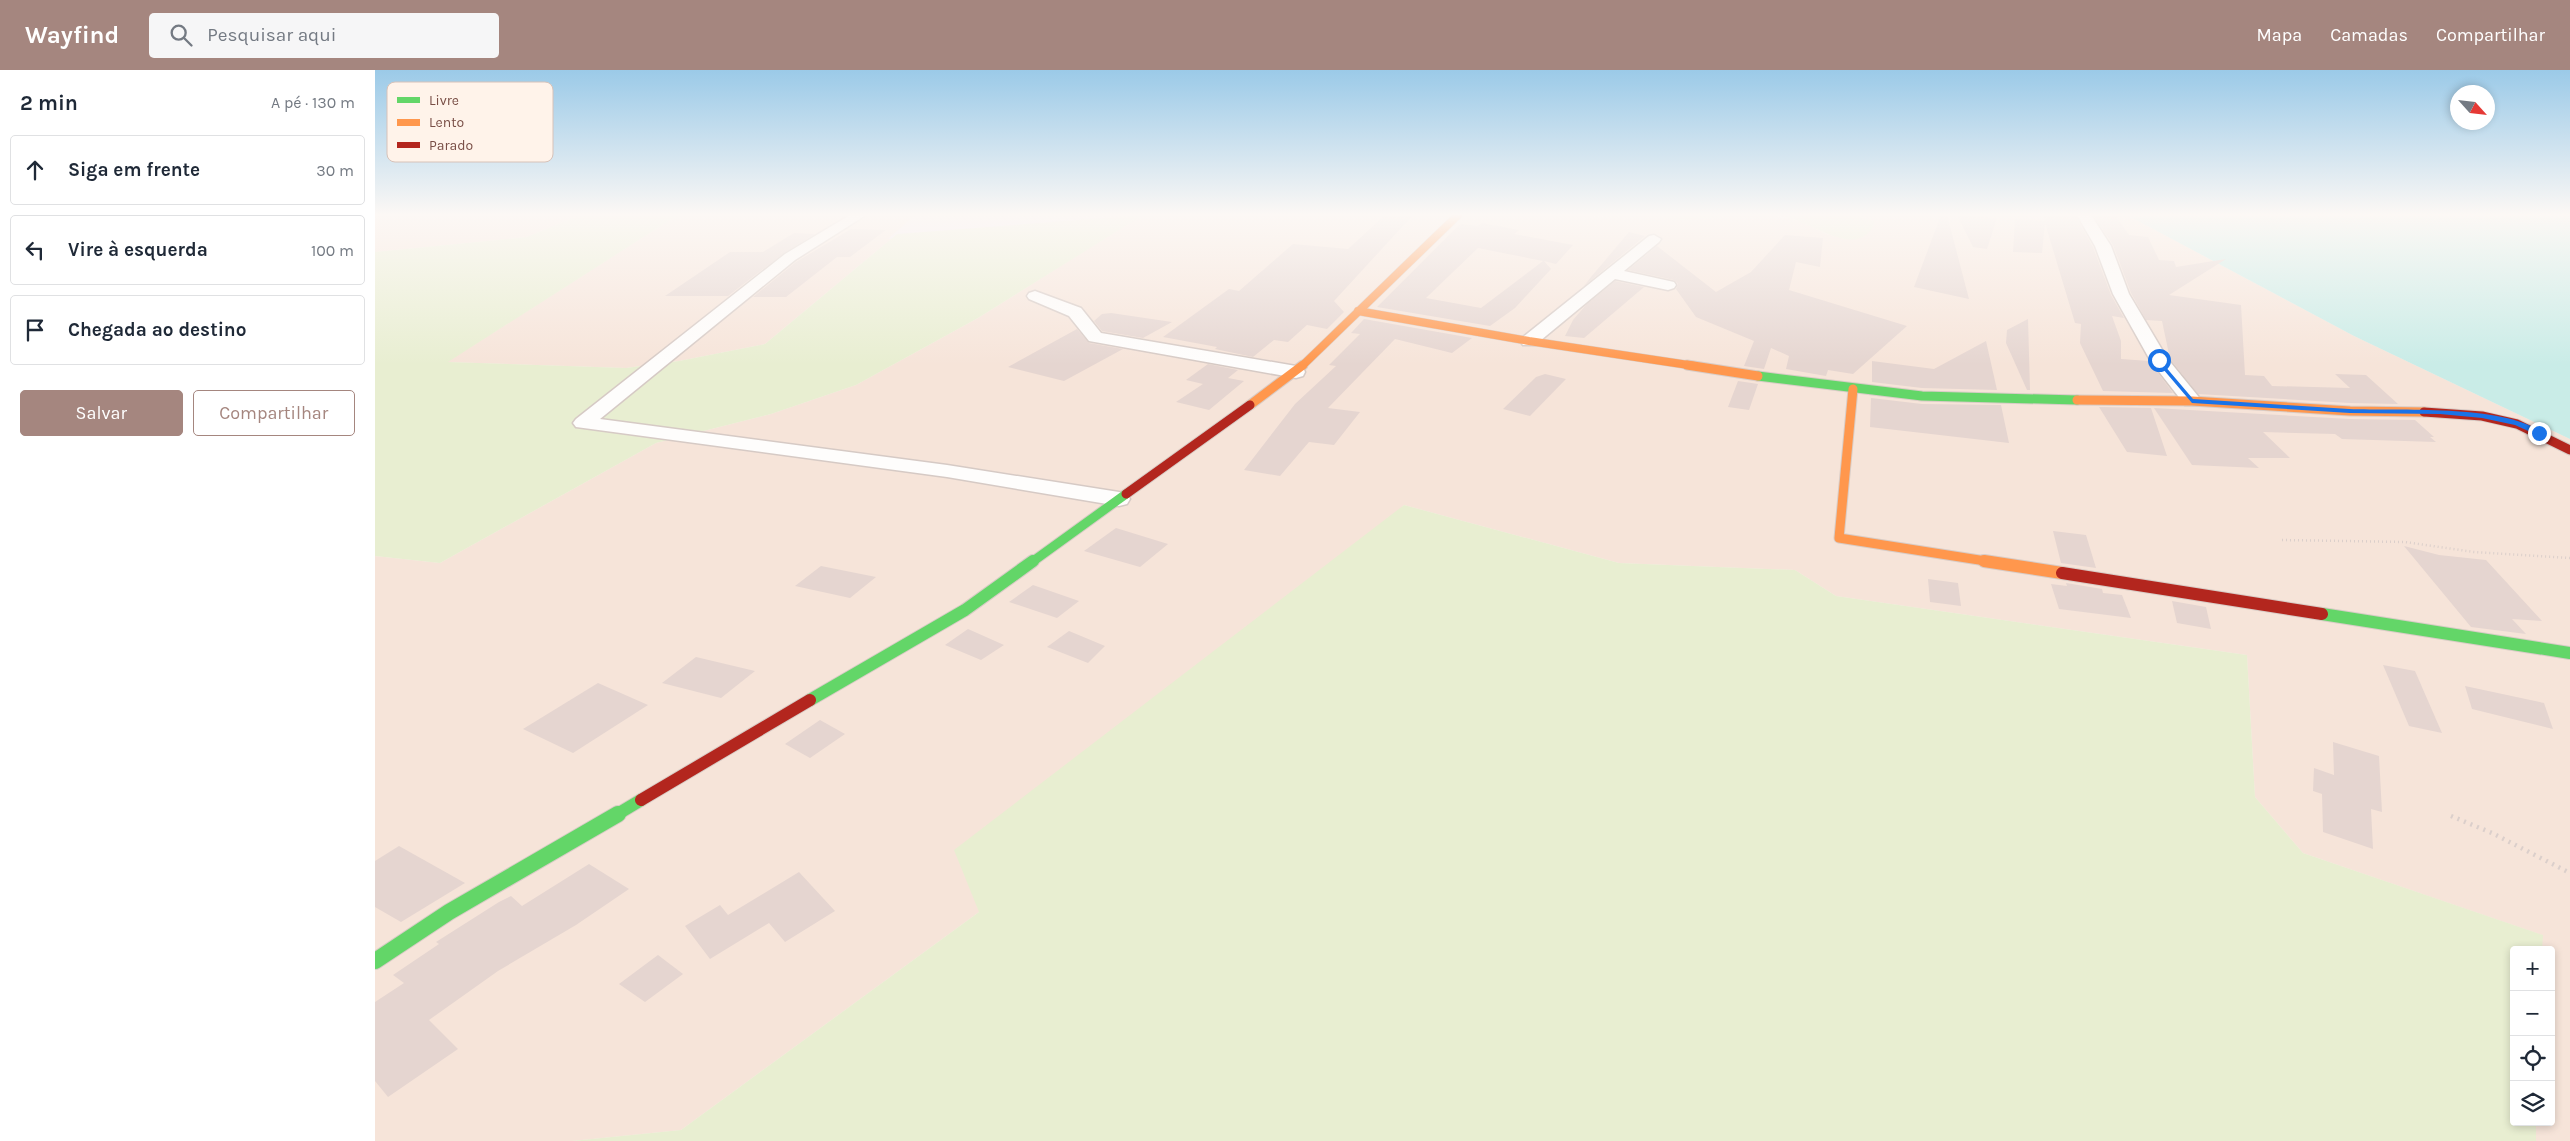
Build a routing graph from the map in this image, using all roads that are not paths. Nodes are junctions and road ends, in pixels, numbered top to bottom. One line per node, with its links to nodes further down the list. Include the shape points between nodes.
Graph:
1 (780, 265): 14 (street, via 583,423 947,471)
2 (1406, 265): 8 (street)
3 (1621, 265): 5 (street)
4 (2110, 265): 12 (street, via 2121,294 2159,360)
5 (1611, 273): 6 (street); 9 (street)
6 (1668, 285)
7 (1035, 296): 10 (street, via 1075,312 1095,337)
8 (1358, 311): 9 (street); 10 (street)
9 (1529, 341): 11 (street)
10 (1296, 372): 14 (street)
11 (1853, 389): 12 (street, via 1997,400); 15 (street, via 1839,538)
12 (2192, 401): 13 (street, via 2482,416 2517,424)
13 (2570, 450)
14 (1119, 499): 16 (street, via 965,610 449,912)
15 (2570, 653)
16 (375, 961)

